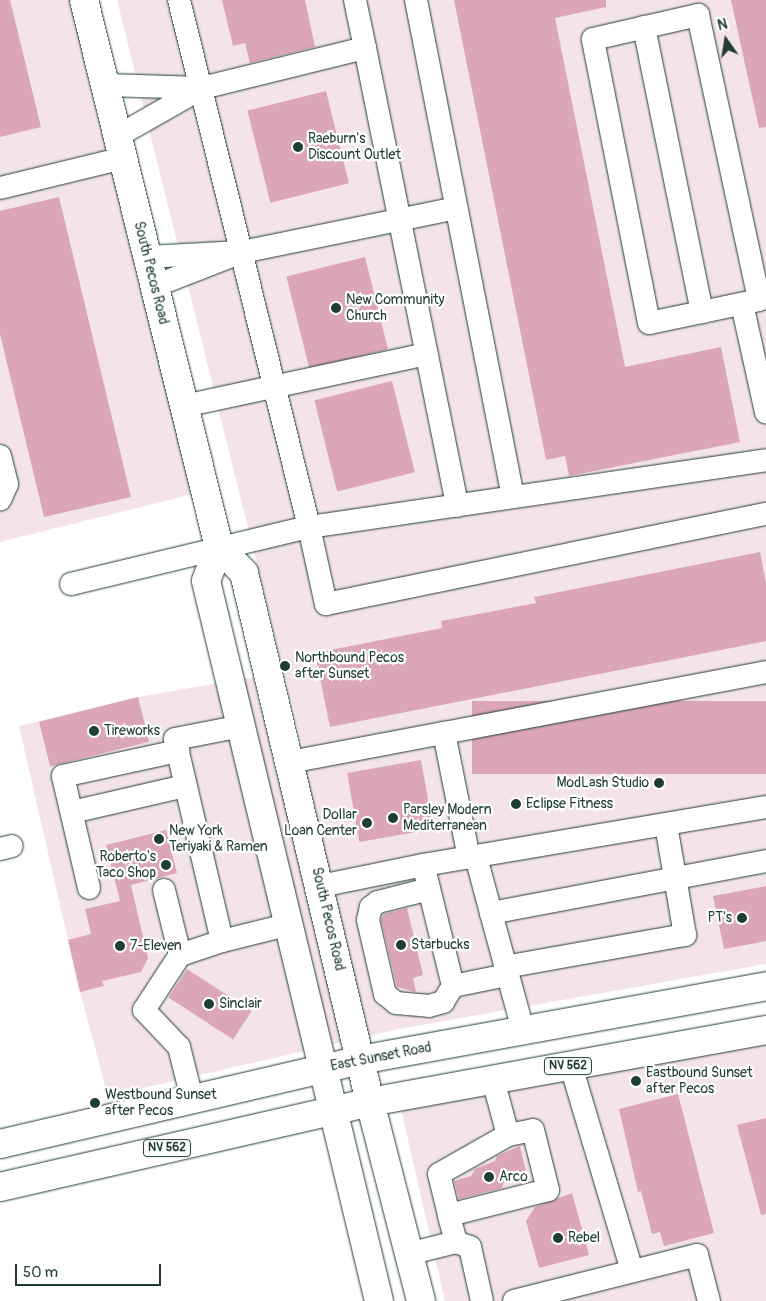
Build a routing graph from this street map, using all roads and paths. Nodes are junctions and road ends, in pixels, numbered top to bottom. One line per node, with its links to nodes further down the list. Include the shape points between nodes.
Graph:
1 (84, 0): 8 (main road, South Pecos Road)
2 (179, 0): 9 (lane)
3 (355, 0): 7 (lane)
4 (416, 0): 12 (lane)
5 (697, 8): 6 (lane); 17 (lane)
6 (644, 27): 18 (lane); 18 (lane, via 594,39 649,323)
7 (364, 48): 9 (lane); 13 (lane)
8 (105, 85): 9 (lane); 10 (main road, South Pecos Road)
9 (202, 88): 10 (lane); 14 (lane)
10 (120, 147): 11 (lane); 15 (main road, South Pecos Road)
11 (0, 188)
12 (456, 208): 13 (lane); 25 (lane)
13 (399, 218): 14 (lane); 19 (lane)
14 (242, 252): 15 (lane); 16 (lane); 20 (lane)
15 (147, 256): 16 (main road, South Pecos Road)
16 (154, 286): 21 (main road, South Pecos Road)
17 (756, 303): 18 (lane); 22 (lane)
18 (702, 312)
19 (426, 354): 20 (lane); 27 (lane)
20 (275, 387): 21 (lane); 29 (lane)
21 (184, 406): 30 (main road, South Pecos Road)
22 (766, 412)
23 (0, 456): 26 (lane, via 7,484)
24 (766, 460): 25 (lane)
25 (513, 497): 27 (lane)
26 (0, 500)
27 (457, 506): 29 (lane)
28 (766, 514): 29 (lane, via 326,604)
29 (309, 527): 30 (lane)
30 (219, 547): 31 (lane); 33 (main road, via 206,582); 36 (main road, South Pecos Road, via 244,573)
31 (71, 584)
32 (766, 672): 34 (lane)
33 (242, 726): 35 (lane, via 176,739); 50 (main road)
34 (444, 733): 36 (lane); 41 (lane)
35 (178, 751): 37 (lane); 39 (lane, via 63,776)
36 (290, 762): 45 (main road, South Pecos Road)
37 (185, 786): 39 (lane); 51 (lane)
38 (766, 807): 40 (lane)
39 (72, 812): 46 (lane)
40 (666, 825): 41 (lane); 44 (lane)
41 (473, 858): 43 (lane); 49 (lane)
42 (766, 861): 44 (lane)
43 (424, 865): 45 (lane); 47 (lane)
44 (675, 878): 49 (lane); 53 (lane, via 685,935)
45 (320, 886): 59 (main road, South Pecos Road)
46 (89, 888)
47 (429, 889): 54 (lane); 54 (lane, via 378,902 372,907 368,920 385,994 396,1003 429,1006 443,1002)
48 (164, 890): 52 (lane)
49 (491, 913): 53 (lane)
50 (290, 924): 51 (lane); 61 (main road)
51 (222, 941): 52 (lane)
52 (180, 955): 63 (lane, via 144,1010 180,1047)
53 (506, 971): 54 (lane); 57 (lane)
54 (453, 986)
55 (766, 986): 57 (main road, East Sunset Road)
56 (766, 1014): 58 (main road, via 750,1023)
57 (523, 1030): 59 (main road, East Sunset Road)
58 (754, 1032): 60 (main road, NV 562)
59 (360, 1060): 61 (main road, East Sunset Road); 64 (main road, South Pecos Road)
60 (571, 1066): 62 (main road, NV 562); 72 (lane)
61 (324, 1069): 63 (main road, East Sunset Road); 65 (main road)
62 (493, 1080): 64 (main road, NV 562); 66 (lane)
63 (192, 1099): 67 (main road, East Sunset Road)
64 (370, 1102): 65 (main road, NV 562); 71 (main road, South Pecos Road)
65 (334, 1110): 68 (main road, NV 562); 73 (main road)
66 (508, 1136): 69 (lane, via 439,1174); 69 (lane, via 533,1130 548,1190)
67 (0, 1144)
68 (0, 1187)
69 (449, 1215): 70 (lane)
70 (456, 1242): 71 (lane); 75 (lane, via 470,1247)
71 (408, 1254): 74 (main road, South Pecos Road)
72 (632, 1272): 76 (lane); 77 (lane, via 697,1255)
73 (379, 1301)
74 (421, 1301)
75 (482, 1301)
76 (514, 1301)
77 (709, 1301)

